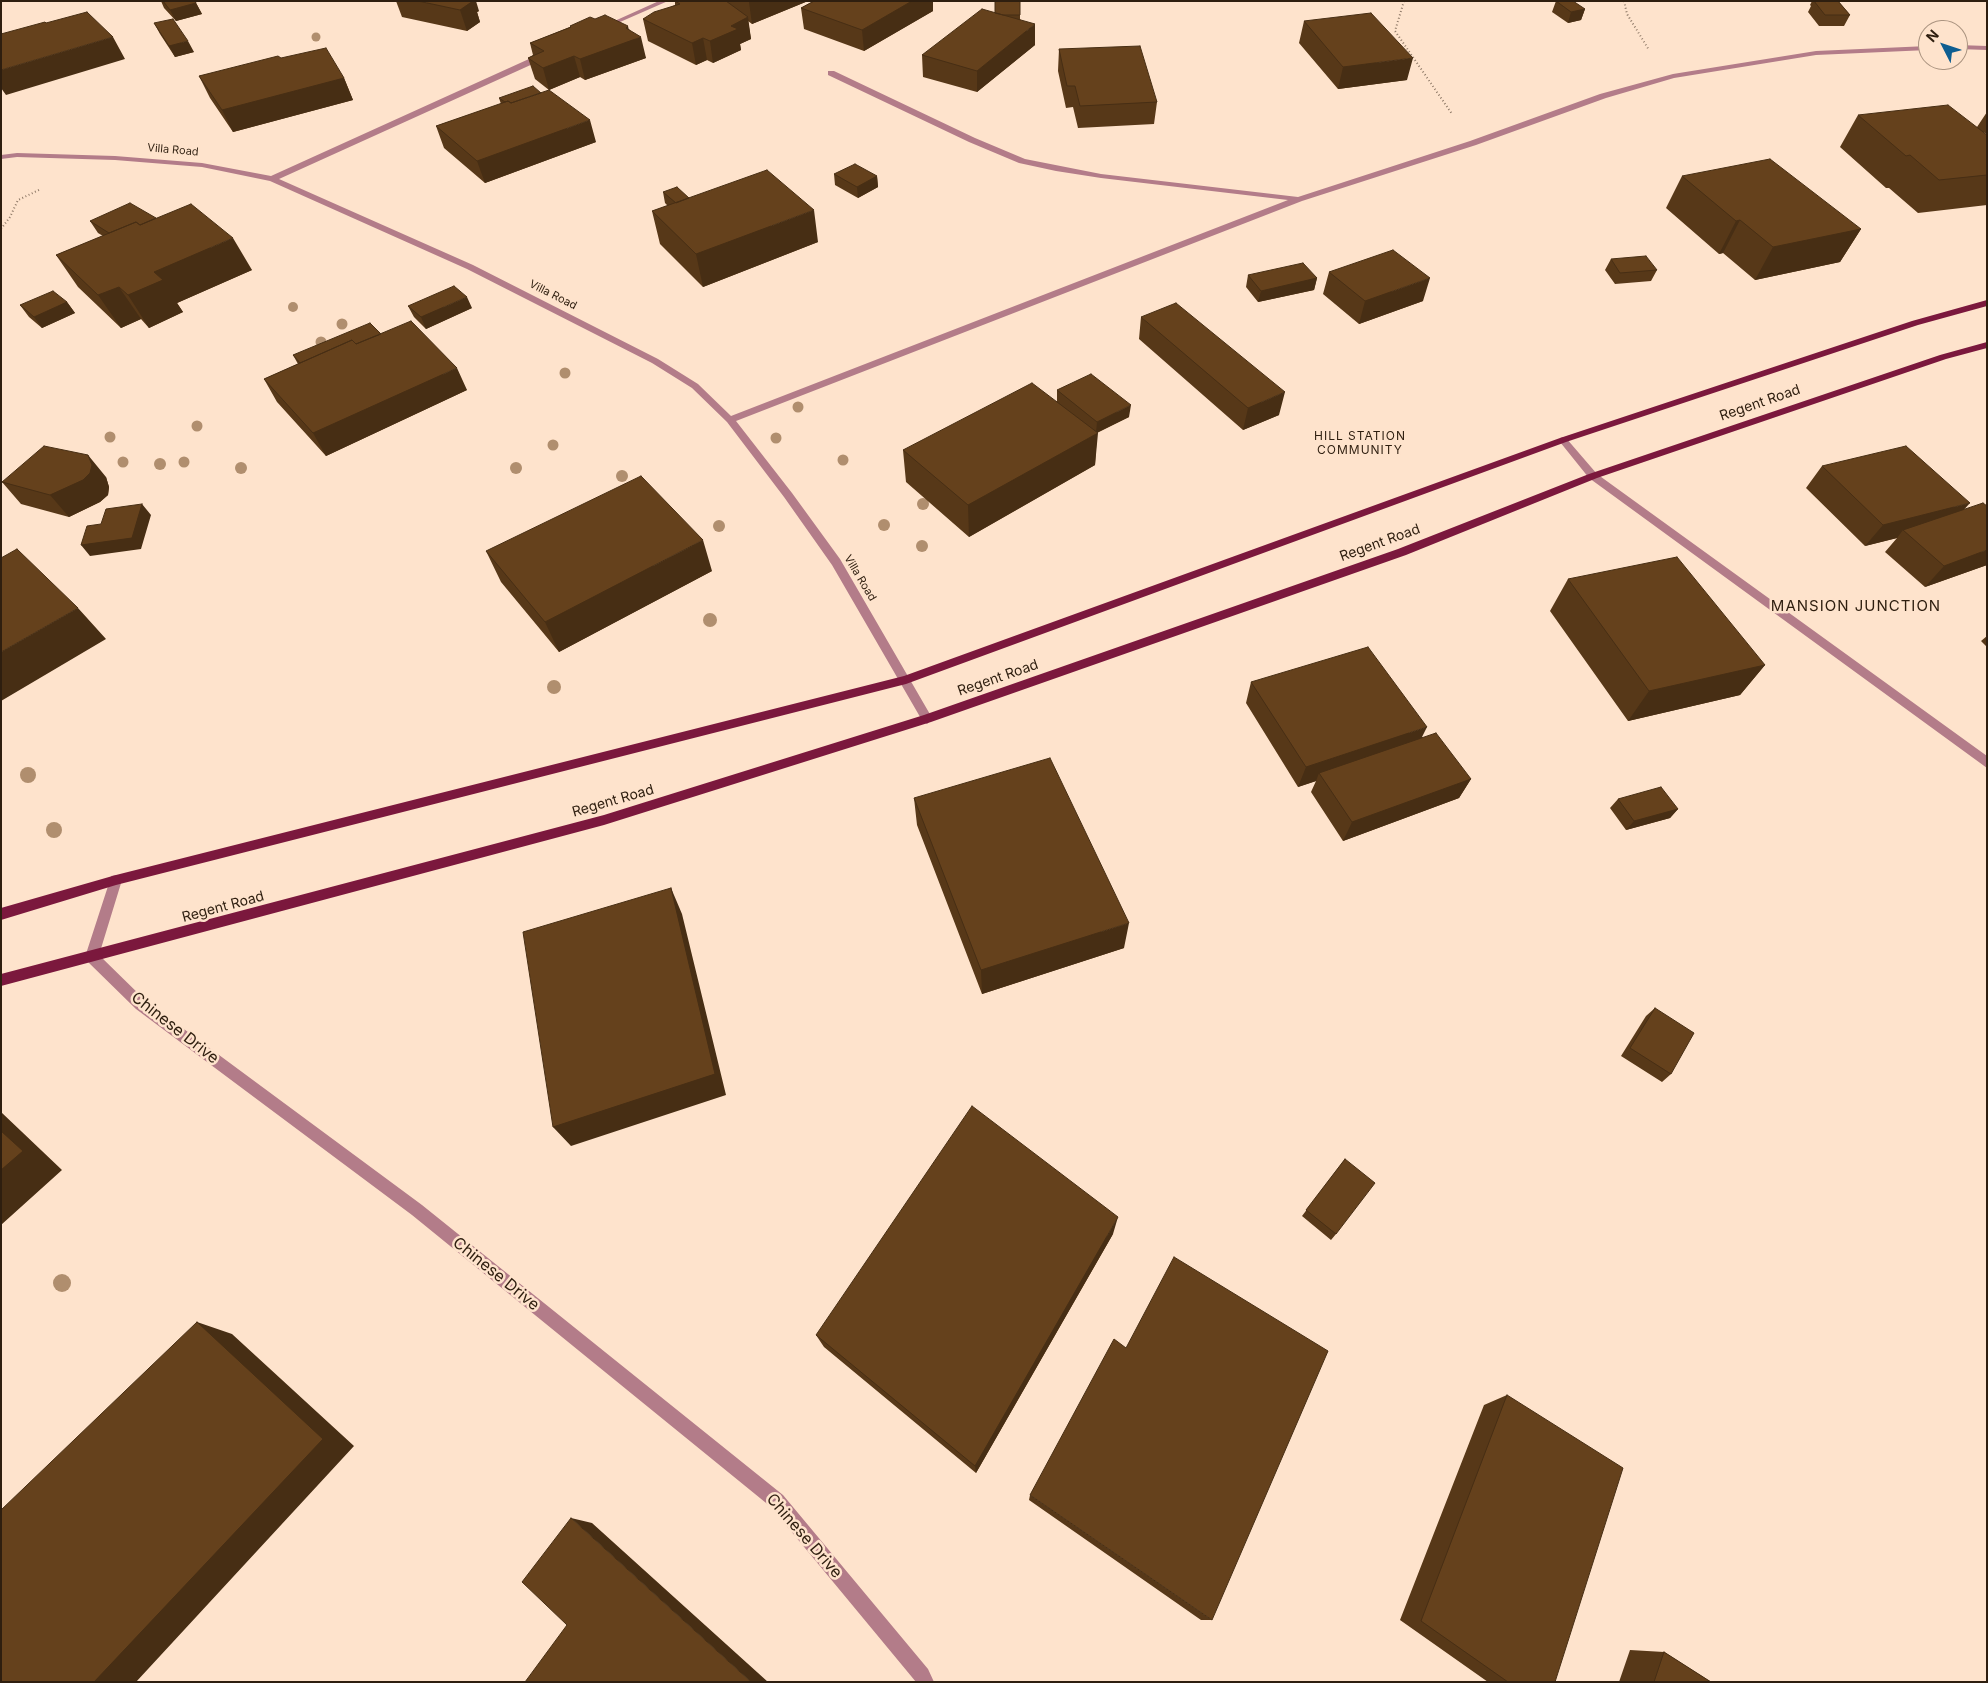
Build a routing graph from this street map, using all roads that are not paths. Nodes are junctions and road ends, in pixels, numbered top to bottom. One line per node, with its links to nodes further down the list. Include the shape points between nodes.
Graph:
1 (665, 1): 2 (street)
2 (595, 32)
3 (1968, 47): 5 (street)
4 (1918, 48): 10 (street, via 1816,53 1673,76 1603,96 1473,144)
5 (1987, 48)
6 (552, 52): 9 (street)
7 (831, 73): 10 (street, via 972,140 1022,160 1101,176)
8 (1, 157): 9 (street, Villa Road, via 115,158 202,165)
9 (272, 179): 13 (street, Villa Road, via 470,267 626,346 695,386)
10 (1299, 199): 13 (street)
11 (1987, 303): 14 (main road, Regent Road, via 1915,323)
12 (1987, 345): 15 (main road, Regent Road)
13 (730, 420): 16 (street, Villa Road, via 836,562)
14 (1563, 440): 15 (street); 16 (main road, Regent Road)
15 (1593, 476): 17 (main road, Regent Road, via 1402,552); 18 (street)
16 (906, 680): 17 (street, Villa Road); 19 (main road, Regent Road)
17 (927, 719): 21 (main road, Regent Road, via 604,820)
18 (1987, 763)
19 (116, 880): 20 (main road, Regent Road); 21 (street)
20 (1, 914)
21 (92, 957): 22 (main road, Regent Road); 23 (street, Chinese Drive, via 141,1004 417,1210 777,1501)
22 (1, 980)
23 (925, 1682)

